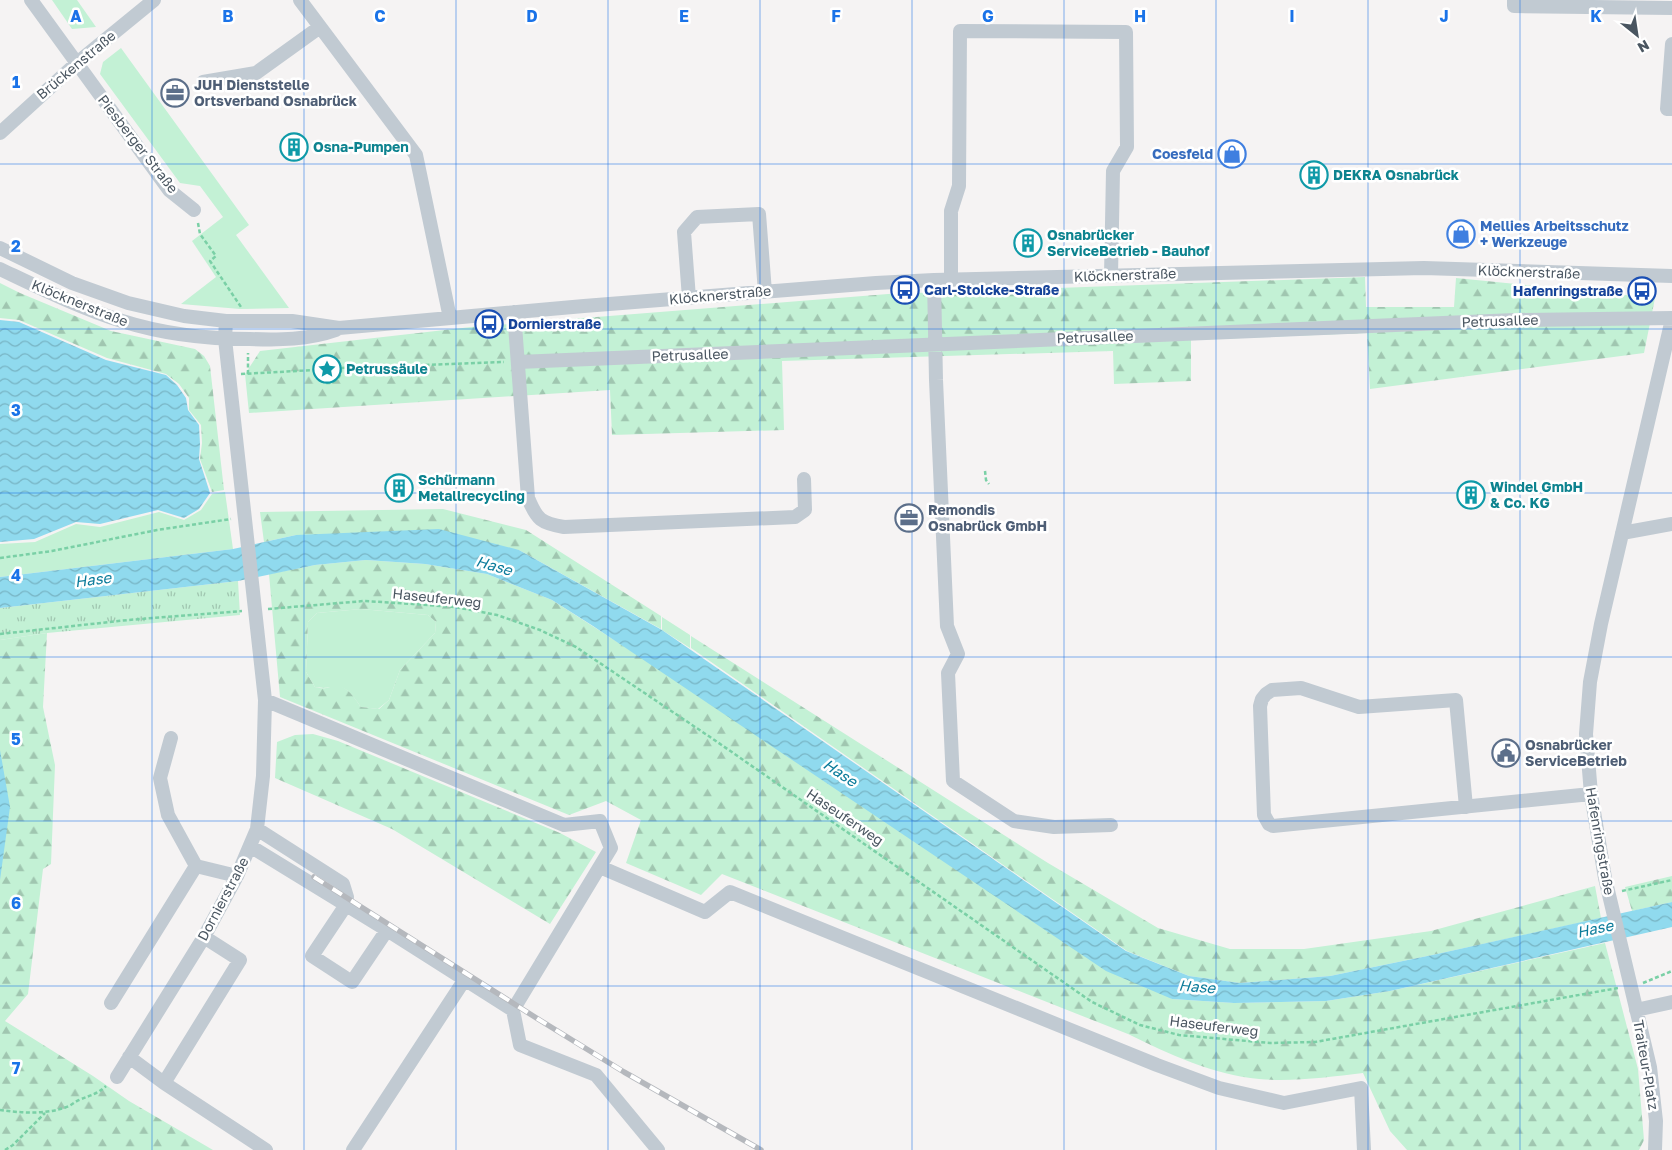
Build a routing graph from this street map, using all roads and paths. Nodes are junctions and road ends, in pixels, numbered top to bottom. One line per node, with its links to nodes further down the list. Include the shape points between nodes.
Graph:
1 (31, 0): 8 (street, Piesberger Straße)
2 (154, 0): 8 (street, Brückenstraße)
3 (300, 0): 6 (street)
4 (1514, 0): 5 (street, via 1514,6)
5 (1672, 8)
6 (320, 27): 9 (street, via 256,73); 23 (street, via 416,155)
7 (1672, 44): 10 (street, via 1667,109)
8 (77, 63): 11 (street, Brückenstraße); 12 (street, Piesberger Straße, via 169,190)
9 (203, 82)
10 (1672, 109)
11 (0, 133)
12 (194, 210): 22 (path, via 200,234 216,256 210,261)
13 (0, 248): 25 (street, Klöcknerstraße, via 72,283 128,303 184,316)
14 (0, 269): 27 (street, Klöcknerstraße, via 123,322)
15 (1111, 276): 16 (street, Klöcknerstraße, via 1424,268); 18 (street, Klöcknerstraße); 18 (street, via 1113,171 1127,147 1126,32 960,31 959,186 951,211)
16 (1672, 276)
17 (934, 280): 18 (street, Klöcknerstraße); 19 (street, Klöcknerstraße); 28 (street)
18 (951, 280)
19 (765, 292): 20 (street, Klöcknerstraße); 20 (street, via 759,214 697,217 684,232)
20 (689, 298): 21 (street, Klöcknerstraße)
21 (514, 312): 23 (street, Klöcknerstraße); 29 (street)
22 (246, 313)
23 (450, 318): 26 (street, Klöcknerstraße)
24 (1672, 318): 28 (street, Petrusallee, via 1515,320); 38 (street, Hafenringstraße)
25 (226, 321): 26 (street, Klöcknerstraße, via 292,321); 27 (street, Dornierstraße)
26 (339, 328): 27 (street, Klöcknerstraße, via 319,336 278,340)
27 (225, 339): 32 (street, Dornierstraße)
28 (935, 344): 29 (street, Petrusallee); 46 (street, via 947,626 958,654 948,673 953,781 1014,821 1054,827)
29 (518, 362): 30 (path); 34 (street, via 528,498 534,515 549,524 564,527 796,517 805,510)
30 (341, 368): 31 (path, via 335,359 328,356 319,360); 31 (path, via 338,378 331,383 321,381)
31 (314, 370): 32 (path)
32 (229, 375): 36 (street, Dornierstraße)
33 (985, 471): 35 (path)
34 (804, 479)
35 (989, 484)
36 (245, 517): 39 (path); 40 (street, Dornierstraße)
37 (1672, 524): 38 (street)
38 (1622, 533): 44 (street, Hafenringstraße, via 1590,682 1586,734)
39 (0, 558)
40 (255, 610): 41 (path, Haseuferweg); 42 (street, Dornierstraße); 59 (path, Haseuferweg, via 364,601 413,604 497,615 540,630 576,647 713,739 1092,1002 1140,1025 1179,1035 1270,1043 1315,1042)
41 (0, 634)
42 (264, 700): 47 (street, Dornierstraße, via 263,776); 50 (street, via 564,825 600,821 611,848)
43 (171, 738): 49 (street, via 160,778 168,815)
44 (1591, 794): 45 (street); 53 (street, Hafenringstraße)
45 (1466, 807): 45 (street, via 1269,824 1264,814 1262,699 1272,690 1301,688 1358,707 1456,700)
46 (1111, 825)
47 (256, 829): 48 (street, Dornierstraße); 54 (street, via 343,884)
48 (250, 846): 51 (street, Dornierstraße); 54 (street)
49 (196, 866): 51 (street); 61 (street)
50 (600, 867): 62 (street); 73 (street, via 705,912 730,892 1219,1088 1284,1103 1361,1088)
51 (237, 876): 56 (street, Dornierstraße)
52 (1672, 880): 53 (path)
53 (1609, 897): 59 (street, Hafenringstraße)
54 (346, 905): 55 (street); 55 (street, via 312,956 352,982)
55 (387, 930): 58 (street)
56 (204, 937): 64 (street, Dornierstraße); 66 (street, via 240,960)
57 (1672, 971): 59 (path, Haseuferweg)
58 (465, 979): 62 (street); 71 (street)
59 (1630, 985): 63 (street, Hafenringstraße)
60 (1672, 1002): 63 (street)
61 (110, 1003)
62 (513, 1010): 72 (street, via 520,1045 596,1075)
63 (1636, 1010): 74 (street, Traiteur-Platz, via 1650,1067 1656,1121)
64 (129, 1057): 65 (street, Dornierstraße); 66 (street)
65 (117, 1077): 68 (path, via 97,1094)
66 (164, 1083): 70 (street)
67 (0, 1110): 68 (path)
68 (46, 1112): 69 (path)
69 (5, 1150)
70 (266, 1150)
71 (354, 1150)
72 (658, 1150)
73 (1364, 1150)
74 (1655, 1150)

